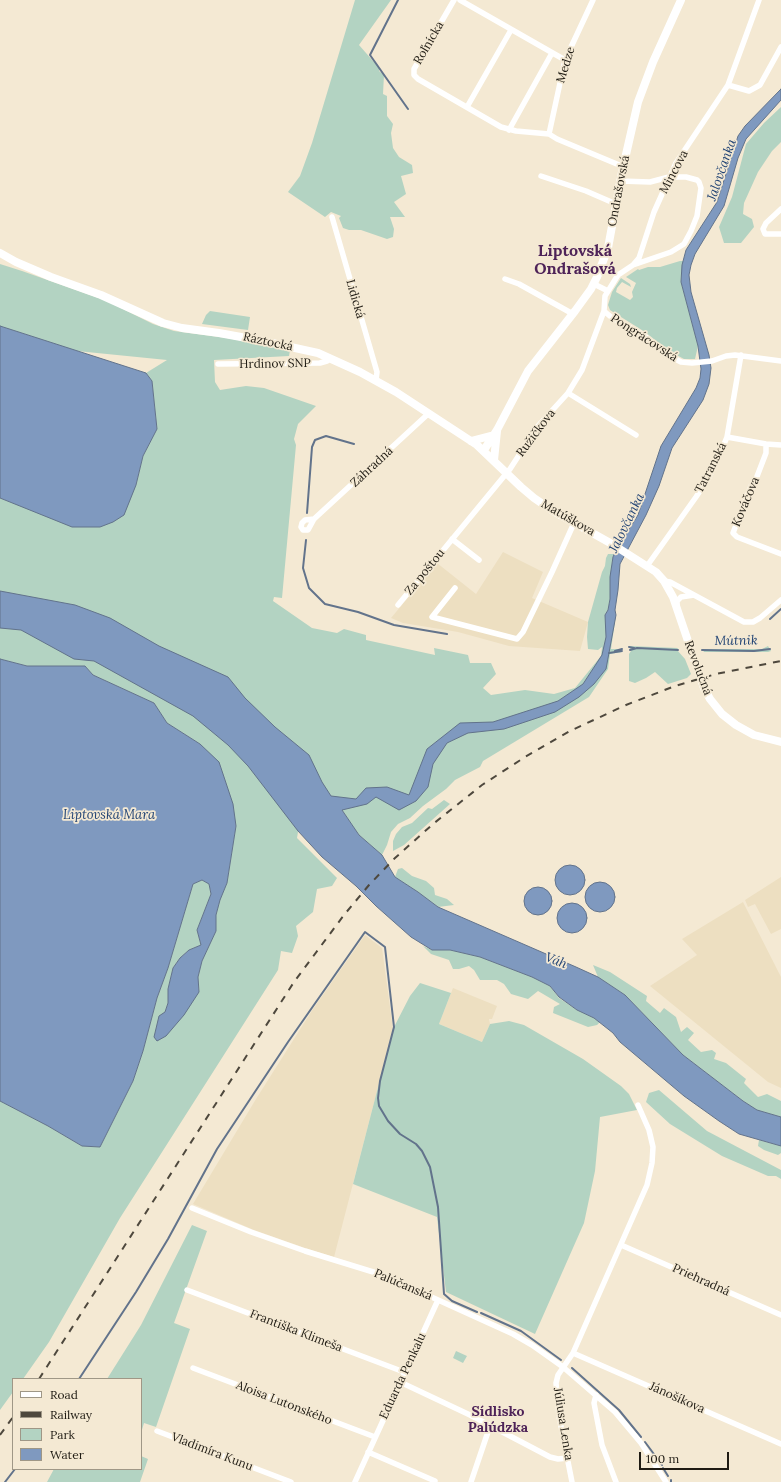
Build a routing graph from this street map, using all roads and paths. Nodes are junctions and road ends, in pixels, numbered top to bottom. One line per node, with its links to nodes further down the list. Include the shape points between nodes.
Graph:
1 (454, 0): 11 (street, Roľnícka, via 414,69 414,75)
2 (460, 0): 6 (street)
3 (593, 0): 9 (street, Medze)
4 (681, 0): 14 (main road, Ondrašovská, via 638,102)
5 (759, 0): 10 (street, Mincova)
6 (511, 30): 8 (street); 11 (street)
7 (781, 47): 10 (street, via 760,85 749,91)
8 (552, 53): 9 (street); 12 (street)
9 (565, 60): 13 (street, Medze)
10 (728, 85): 16 (street, Mincova)
11 (467, 107): 12 (street, Roľnícka)
12 (509, 130): 13 (street, Roľnícka)
13 (549, 134): 14 (street, Roľnícka)
14 (624, 167): 17 (main road, Ondrašovská)
15 (541, 176): 18 (street)
16 (669, 177): 17 (street, via 650,182); 23 (street, Mincova); 23 (street, via 692,178 699,182 701,197 694,226 686,241 678,248)
17 (620, 181): 18 (main road, Ondrašovská)
18 (616, 204): 24 (main road, Ondrašovská, via 608,248)
19 (781, 209): 21 (street, via 763,229 765,234)
20 (332, 217): 35 (street, Lidická, via 377,372)
21 (781, 234)
22 (0, 253): 32 (main road, Ráztocká, via 156,321 263,341)
23 (633, 265): 25 (street)
24 (601, 268): 25 (street); 27 (main road, Ondrašovská)
25 (618, 275): 28 (street)
26 (505, 279): 30 (street)
27 (594, 284): 28 (street); 30 (main road, Ondrašovská)
28 (608, 291): 29 (street, Ružičkova)
29 (604, 311): 31 (street, Pongrácovská, via 675,359 697,362); 36 (street, Ružičkova, via 582,370)
30 (573, 314): 38 (main road, Ondrašovská, via 528,371)
31 (741, 355): 33 (street, Pongrácovská); 40 (street, Tatranská)
32 (330, 358): 34 (street, Hrdinov SNP, via 320,363); 35 (main road, Ráztocká)
33 (781, 361)
34 (218, 364)
35 (376, 380): 37 (main road, Ráztocká)
36 (568, 393): 39 (street); 46 (street, Ružičkova, via 538,426)
37 (428, 414): 41 (main road, Ráztocká); 47 (street, Záhradná)
38 (495, 433): 41 (main road); 44 (main road, Ondrašovská); 45 (main road, Ondrašovská)
39 (636, 435)
40 (727, 437): 42 (street); 52 (street, Tatranská, via 708,479)
41 (471, 441): 44 (main road, Matúškova)
42 (766, 444): 43 (street); 50 (street, Kováčova, via 766,453 734,533 737,537)
43 (781, 445)
44 (484, 450): 45 (main road, Matúškova)
45 (494, 460): 46 (main road, Matúškova)
46 (506, 473): 48 (main road, Matúškova, via 534,498); 49 (street, Za poštou)
47 (314, 519)
48 (574, 523): 52 (main road, Matúškova); 54 (street, via 523,632 517,639 432,618)
49 (452, 539): 51 (street, Za poštou); 57 (street, Za poštou)
50 (781, 554)
51 (479, 560)
52 (647, 566): 53 (main road, Matúškova)
53 (664, 581): 55 (street, Matúškova); 58 (main road, Revolučná)
54 (455, 588)
55 (694, 595): 56 (street, Matúškova, via 741,621 748,622 763,616); 58 (street, via 681,597)
56 (781, 600)
57 (398, 606)
58 (676, 608): 59 (main road, Revolučná, via 704,688 717,709 728,720 754,735)
59 (781, 742)
60 (638, 1105): 62 (street, via 651,1137 652,1163 647,1185)
61 (192, 1208): 64 (street, Palúčanská, via 305,1251 383,1275)
62 (621, 1245): 65 (street, Priehradná); 66 (street)
63 (187, 1290): 69 (street, Františka Klimeša)
64 (438, 1300): 67 (street, Palúčanská, via 512,1334); 69 (street, Eduarda Penkalu)
65 (781, 1315)
66 (573, 1353): 67 (street); 75 (street, Jánošíkova)
67 (563, 1367): 71 (street, Palúčanská); 77 (street, Júliusa Lenka, via 556,1383 559,1416)
68 (193, 1368): 74 (street, Aloisa Lutonského)
69 (404, 1372): 70 (street, Eduarda Penkalu)
70 (400, 1382): 72 (street); 74 (street, Eduarda Penkalu)
71 (596, 1395): 83 (street, via 594,1403 602,1445); 84 (street, Palúčanská, via 641,1442)
72 (490, 1426): 77 (street, via 550,1457); 81 (street)
73 (157, 1431): 79 (street, Vladimíra Kunu)
74 (375, 1437): 76 (street, Eduarda Penkalu)
75 (781, 1444)
76 (368, 1452): 78 (street); 80 (street, Eduarda Penkalu)
77 (568, 1458): 82 (street, Júliusa Lenka)
78 (434, 1481)
79 (291, 1482)
80 (355, 1482)
81 (471, 1482)
82 (572, 1482)
83 (616, 1482)
84 (666, 1482)

